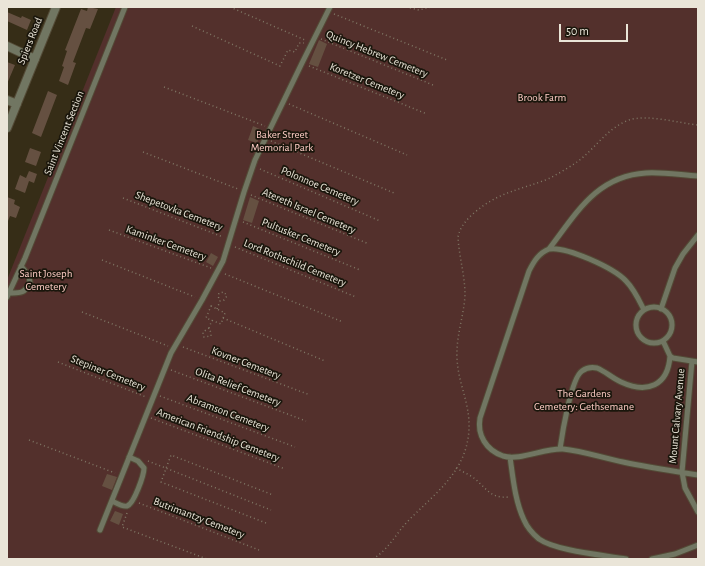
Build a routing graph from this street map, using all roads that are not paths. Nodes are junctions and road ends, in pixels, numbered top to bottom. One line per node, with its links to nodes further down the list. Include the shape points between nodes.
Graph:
1 (55, 7): 5 (street, Spiers Road)
2 (125, 7): 12 (lane, Saint Vincent Section)
3 (329, 9): 20 (lane, via 253,166 218,271 175,346)
4 (7, 46): 5 (street)
5 (35, 58): 7 (street, Spiers Road)
6 (7, 100): 7 (street)
7 (17, 104): 8 (street, Spiers Road)
8 (7, 128)
9 (698, 176): 11 (lane, via 644,174 608,184 584,203)
10 (698, 235): 14 (lane, via 675,268)
11 (549, 249): 15 (lane, via 568,251 621,276 632,287); 21 (lane, via 534,261 526,278 480,418 480,434 485,444 498,454)
12 (21, 266): 13 (lane, Saint Vincent Section); 13 (lane, Saint Vincent Section, via 29,276 30,283 27,289 20,293)
13 (8, 295)
14 (662, 309): 15 (lane, via 653,307); 16 (lane, via 668,314 672,326 670,334)
15 (644, 310): 16 (lane, via 637,319 638,334 649,343)
16 (663, 341): 17 (lane)
17 (670, 356): 18 (lane); 19 (lane, via 666,374 659,382 649,386 625,384 596,368 580,372 563,429)
18 (695, 362): 22 (lane, Mount Calvary Avenue)
19 (560, 449): 21 (lane); 22 (lane)
20 (129, 457): 24 (lane); 24 (lane, via 143,465 144,471 133,501 124,506)
21 (510, 457): 28 (lane, via 516,496 524,521 539,539 562,548)
22 (682, 472): 23 (lane); 25 (lane, Mount Calvary Avenue, via 685,488)
23 (698, 474)
24 (112, 501): 26 (lane)
25 (698, 512)
26 (100, 530)
27 (698, 545): 29 (lane)
28 (626, 559)
29 (652, 559)

